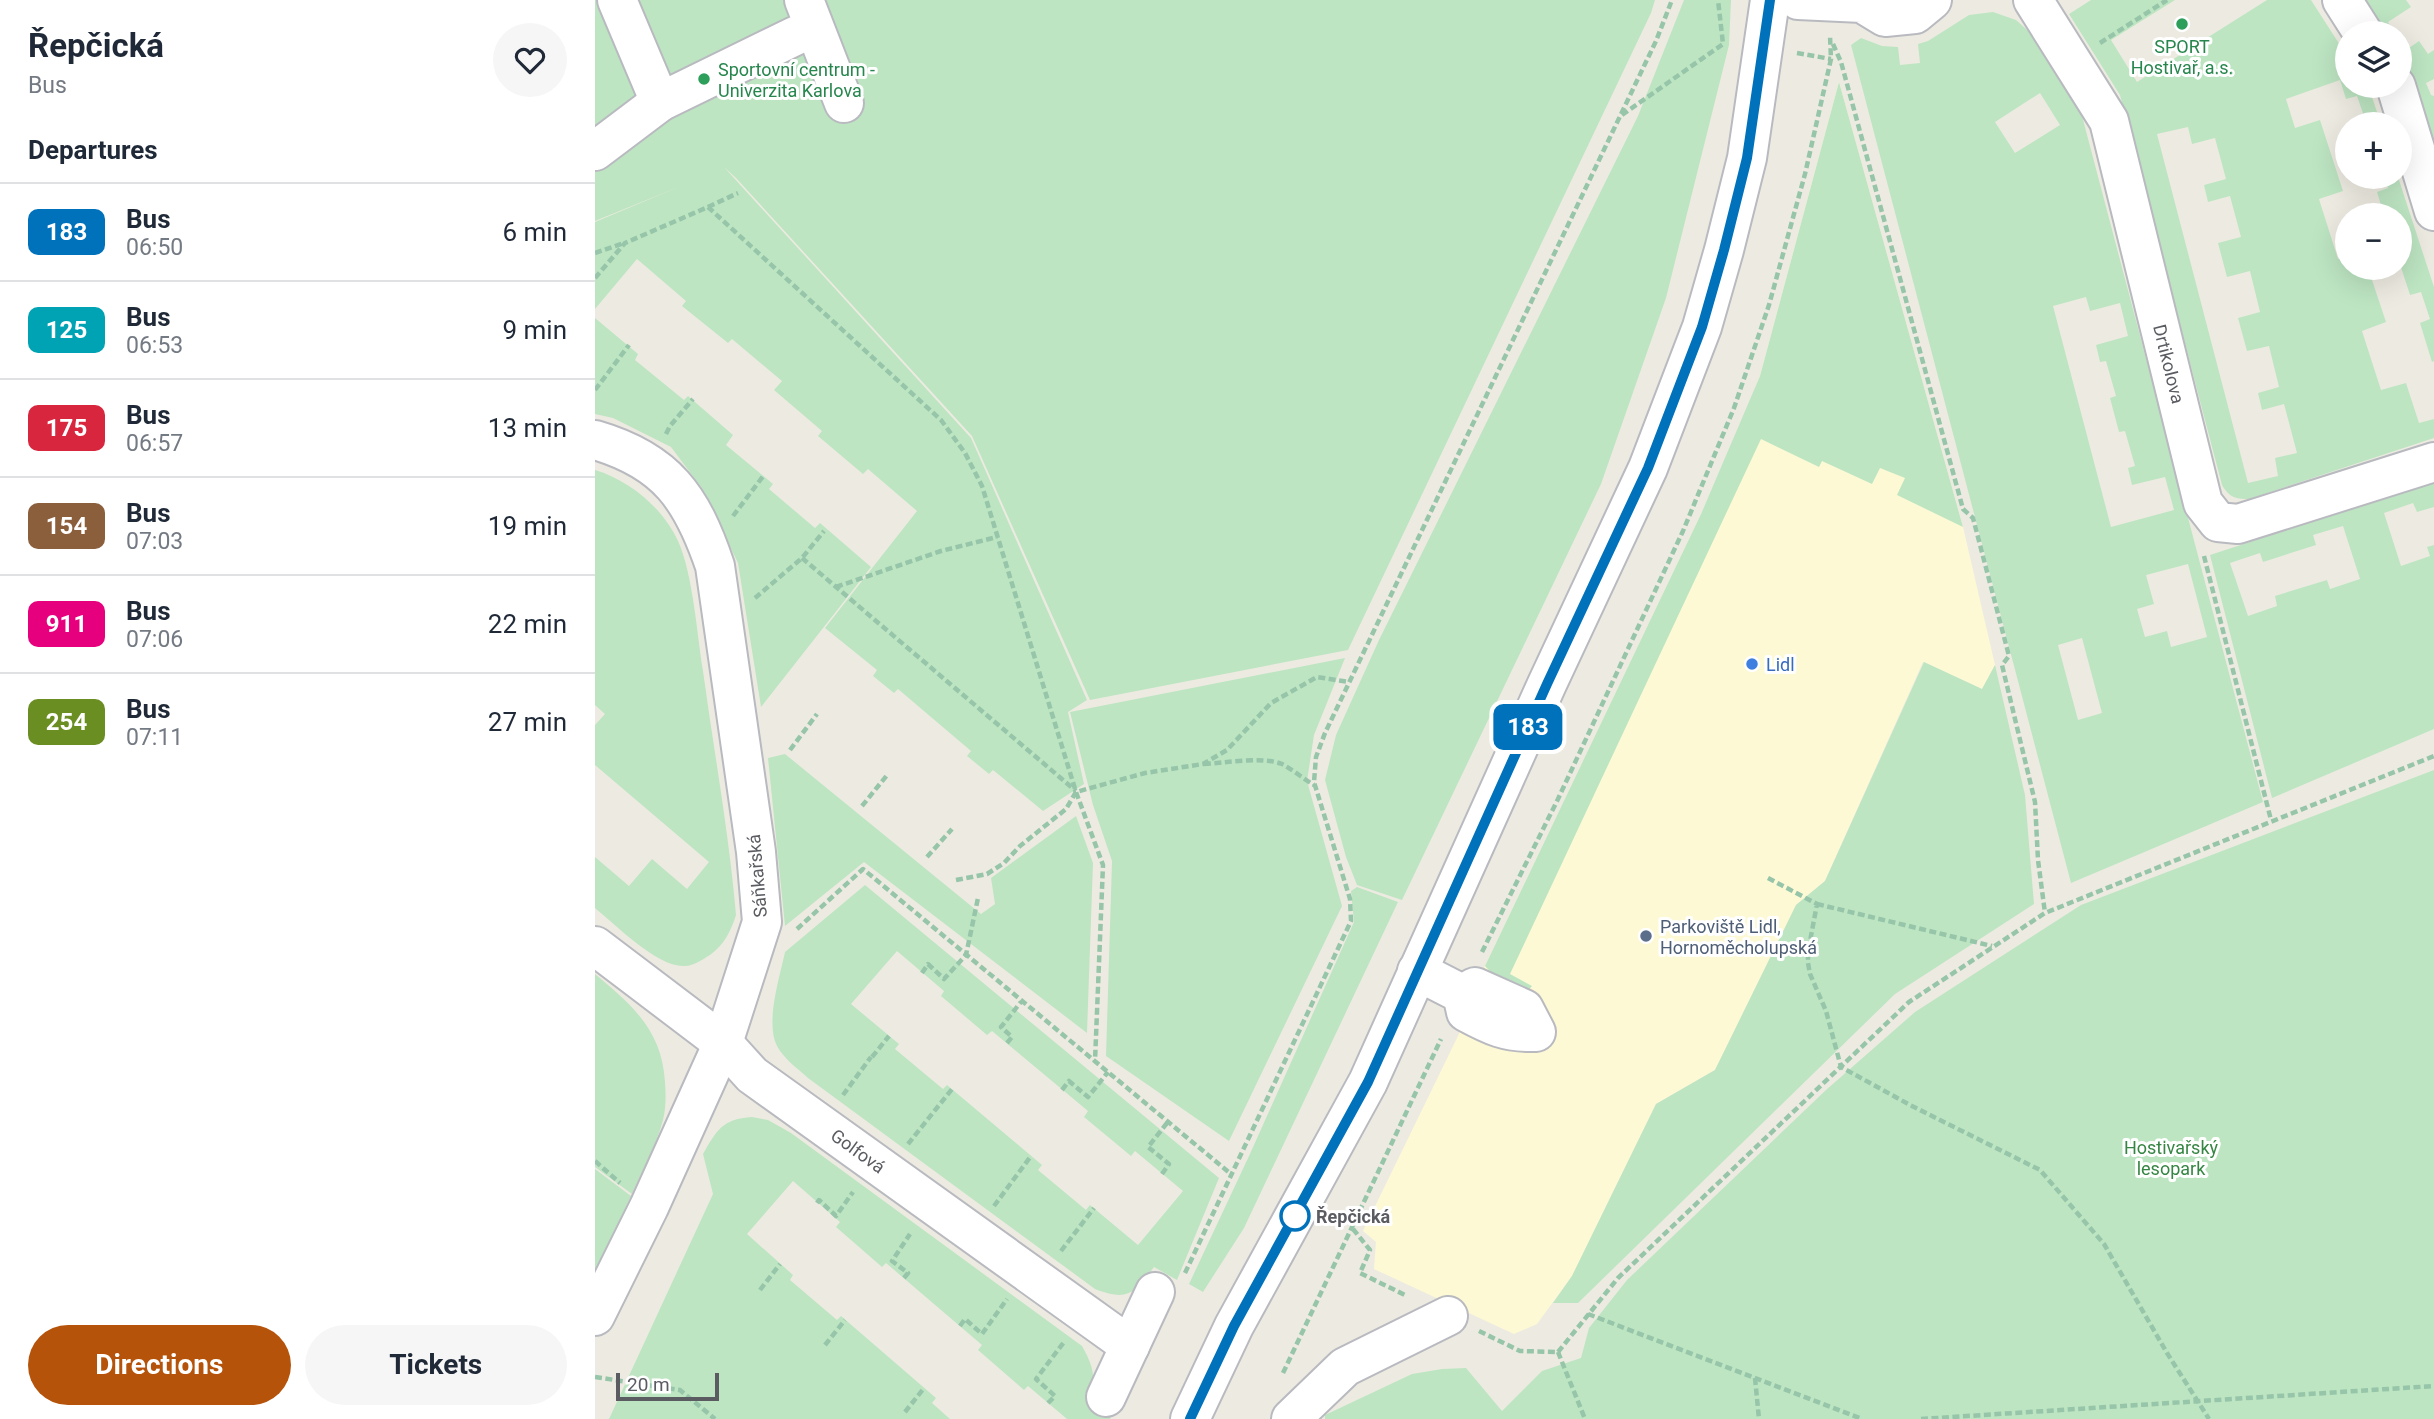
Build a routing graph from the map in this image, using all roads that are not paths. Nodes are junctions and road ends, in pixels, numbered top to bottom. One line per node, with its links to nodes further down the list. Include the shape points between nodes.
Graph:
1 (617, 0): 11 (street)
2 (804, 0): 12 (street)
3 (1770, 0): 18 (street, via 1747,158 1702,327 1648,468)
4 (1798, 0): 5 (street, via 1862,3 1885,17 1915,14)
5 (1932, 0)
6 (2033, 0): 16 (street, Drtikolova, via 2109,121 2203,503 2218,523 2238,524)
7 (2342, 0): 8 (street)
8 (2355, 21)
9 (795, 36): 11 (street)
10 (2400, 98): 14 (street)
11 (660, 102): 13 (street)
12 (844, 103)
13 (595, 151)
14 (2434, 211)
15 (595, 440): 20 (street, Sáňkařská, via 638,457 663,474 703,529 715,566 762,922)
16 (2434, 462)
17 (595, 946): 20 (street, Golfová)
18 (1417, 971): 19 (street); 26 (street, via 1368,1082 1234,1326)
19 (1462, 994)
20 (723, 1043): 22 (street, Sáňkařská); 24 (street, Golfová, via 752,1074)
21 (1169, 1285): 24 (street)
22 (595, 1316)
23 (1448, 1316): 27 (street, via 1345,1367)
24 (1130, 1346): 25 (street)
25 (1106, 1396)
26 (1191, 1419)
27 (1291, 1419)

